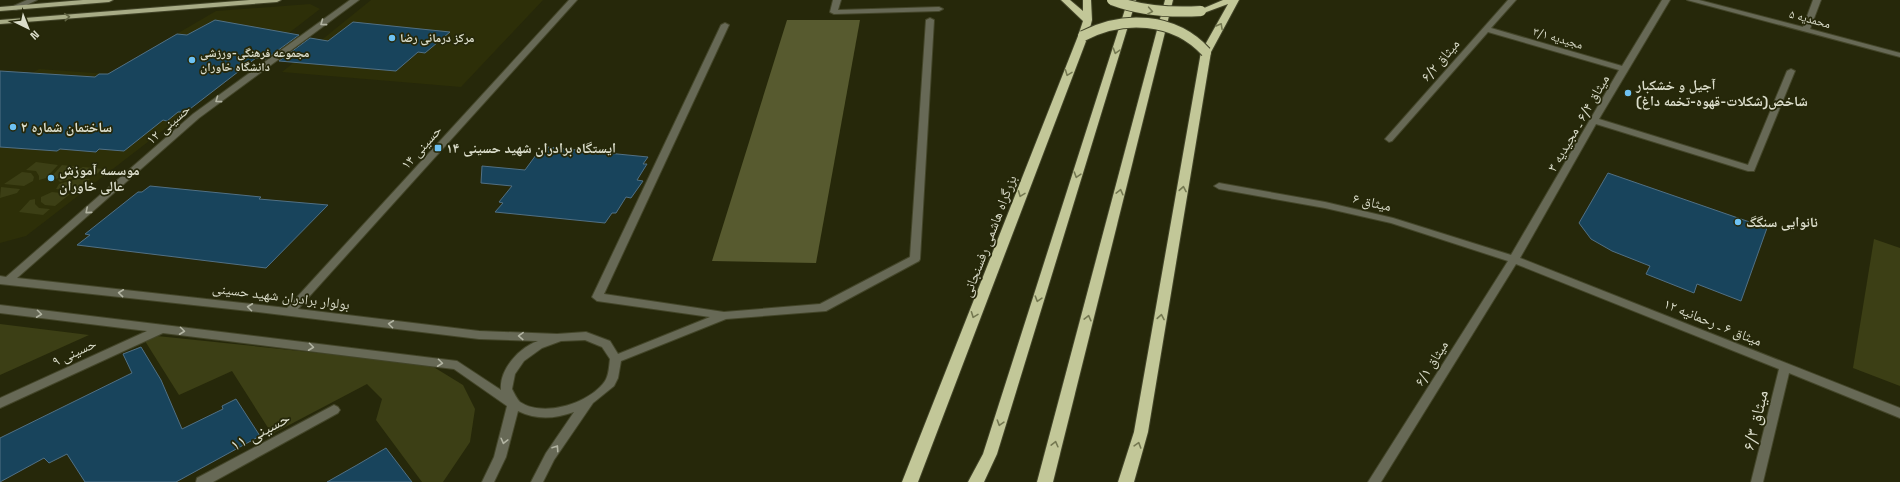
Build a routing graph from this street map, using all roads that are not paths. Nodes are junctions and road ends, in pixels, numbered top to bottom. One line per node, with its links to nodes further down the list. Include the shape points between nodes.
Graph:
1 (33, 0): 18 (street)
2 (109, 0): 18 (main road)
3 (277, 0): 23 (main road, one-way to 3)
4 (355, 0): 36 (street, حسینی ۱۲, one-way to 36, via 196,116)
5 (573, 0): 38 (street, حسینی ۱۴)
6 (837, 0): 20 (street, via 834,12)
7 (1065, 0): 22 (highway)
8 (1087, 0): 22 (highway, بزرگراه هاشمی رفسنجانی)
9 (1112, 0): 12 (highway, one-way to 12, bridge, via 1154,12 1178,14 1201,11)
10 (1132, 0): 55 (highway, one-way to 55, via 990,454)
11 (1169, 0): 56 (highway, one-way to 11)
12 (1231, 0)
13 (1235, 0): 28 (highway, one-way to 13)
14 (1512, 0): 25 (street, میثاق ۶/۲)
15 (1666, 0): 30 (street, میثاق ۶/۴ ـ مجیدیه ۳)
16 (1691, 0): 26 (street, محمدیه ۵)
17 (1817, 0): 26 (street)
18 (13, 8): 19 (main road)
19 (0, 9)
20 (939, 9)
21 (930, 20): 39 (street, via 915,260 822,308)
22 (1088, 20): 27 (highway, بزرگراه هاشمی رفسنجانی)
23 (0, 22)
24 (725, 25): 39 (street, via 597,297)
25 (1485, 29): 30 (street, مجیدیه ۳/۱); 33 (street, میثاق ۶/۲)
26 (1806, 30): 29 (street, محمدیه ۵)
27 (1083, 36): 28 (highway, bridge, via 1097,28 1139,22 1163,26 1186,34); 49 (highway, بزرگراه هاشمی رفسنجانی, one-way to 49)
28 (1206, 52): 57 (highway, one-way to 28, via 1141,432)
29 (1900, 55)
30 (1624, 69): 32 (street, میثاق ۶/۴ ـ مجیدیه ۳)
31 (1791, 71): 32 (street, via 1751,169)
32 (1595, 121): 35 (street, میثاق ۶/۴ ـ مجیدیه ۳)
33 (1389, 139)
34 (1219, 186): 35 (street, میثاق ۶, via 1393,221)
35 (1514, 259): 43 (street, میثاق ۶ ـ رحمانیه ۱۲); 58 (street, میثاق ۶/۱)
36 (4, 280): 38 (street, بولوار برادران شهید حسینی, one-way to 36)
37 (0, 309): 40 (street, one-way to 40)
38 (289, 312): 41 (street, بولوار برادران شهید حسینی, one-way to 38, via 479,335)
39 (725, 315): 42 (street)
40 (160, 329): 44 (street, حسینی ۹); 45 (street, one-way to 45, via 457,365)
41 (560, 337): 42 (street, via 586,336 606,344); 45 (street, via 538,345 520,358 508,373 506,389)
42 (616, 359): 46 (street, via 610,382)
43 (1785, 367): 48 (street, میثاق ۶ ـ رحمانیه ۱۲); 59 (street, میثاق ۶/۳)
44 (0, 403)
45 (514, 403): 46 (street, via 533,413 560,413); 51 (street, one-way to 51, via 500,457)
46 (587, 403): 52 (street, one-way to 46, via 550,457)
47 (334, 410): 50 (street, حسینی ۱۱)
48 (1900, 413)
49 (930, 429): 53 (street); 54 (highway, بزرگراه هاشمی رفسنجانی)
50 (202, 482)
51 (488, 482)
52 (537, 482)
53 (902, 482)
54 (910, 482)
55 (976, 482)
56 (1046, 482)
57 (1126, 482)
58 (1374, 482)
59 (1757, 482)

